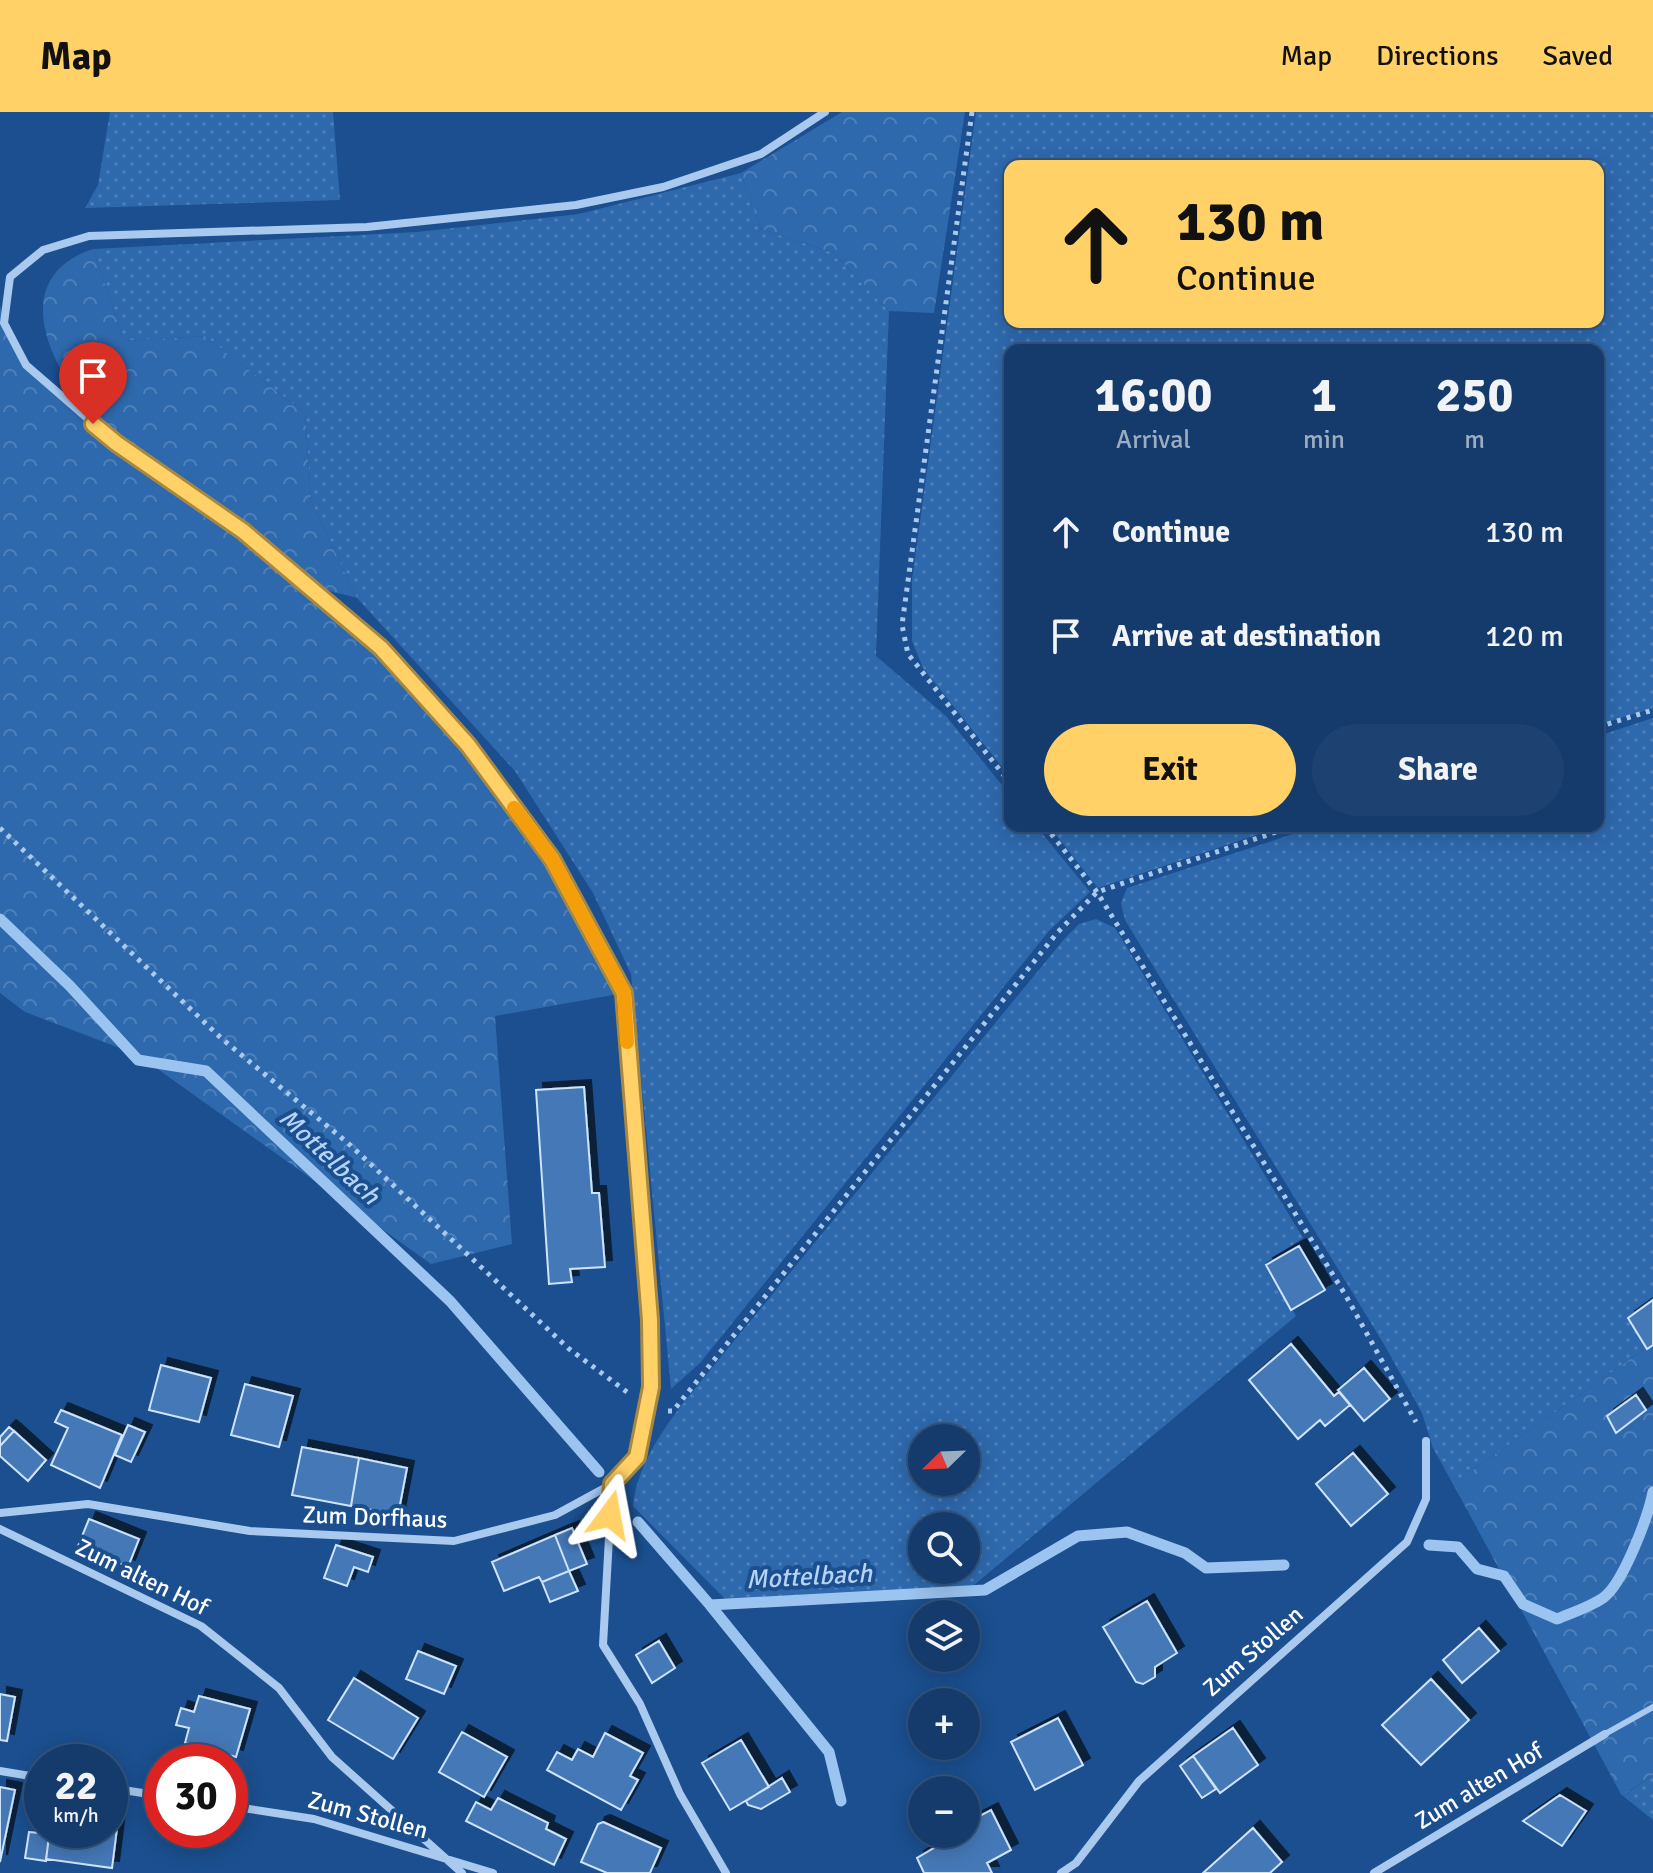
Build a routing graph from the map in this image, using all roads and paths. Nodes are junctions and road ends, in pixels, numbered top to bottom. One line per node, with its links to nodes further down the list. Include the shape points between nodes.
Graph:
1 (825, 112): 10 (street, Zum Dorfhaus, via 761,154 576,205 367,227 89,236 43,250 10,277 4,323 26,365 116,443 243,531 381,648 468,745 552,859 624,993 650,1320)
2 (972, 112): 5 (path, via 902,625 908,654)
3 (1653, 710): 4 (path)
4 (1604, 725)
5 (1004, 775)
6 (0, 828): 10 (path, via 221,1038 349,1144 568,1348)
7 (1050, 832): 9 (path)
8 (1276, 832): 9 (path)
9 (1097, 892): 10 (path, via 1047,945 673,1411); 11 (path, via 1346,1296)
10 (648, 1407): 12 (street, Zum Dorfhaus, via 637,1457)
11 (1426, 1441): 24 (street, Zum Stollen, via 1426,1499 1407,1542 1139,1781 1076,1863)
12 (612, 1484): 13 (street, Zum Dorfhaus, via 555,1515 454,1541 250,1531 88,1504); 23 (street, via 603,1645 640,1704 680,1794)
13 (0, 1513)
14 (0, 1529): 20 (street, Zum alten Hof, via 201,1626 279,1688 332,1757)
15 (1653, 1707): 16 (lane)
16 (1605, 1734): 25 (street, Zum alten Hof)
17 (0, 1771): 18 (street)
18 (24, 1775)
19 (248, 1809): 20 (street, Zum Stollen, via 314,1819)
20 (444, 1856): 21 (street, Zum alten Hof); 22 (street, Zum Stollen)
21 (462, 1873)
22 (493, 1873)
23 (726, 1873)
24 (1061, 1873)
25 (1374, 1873)

